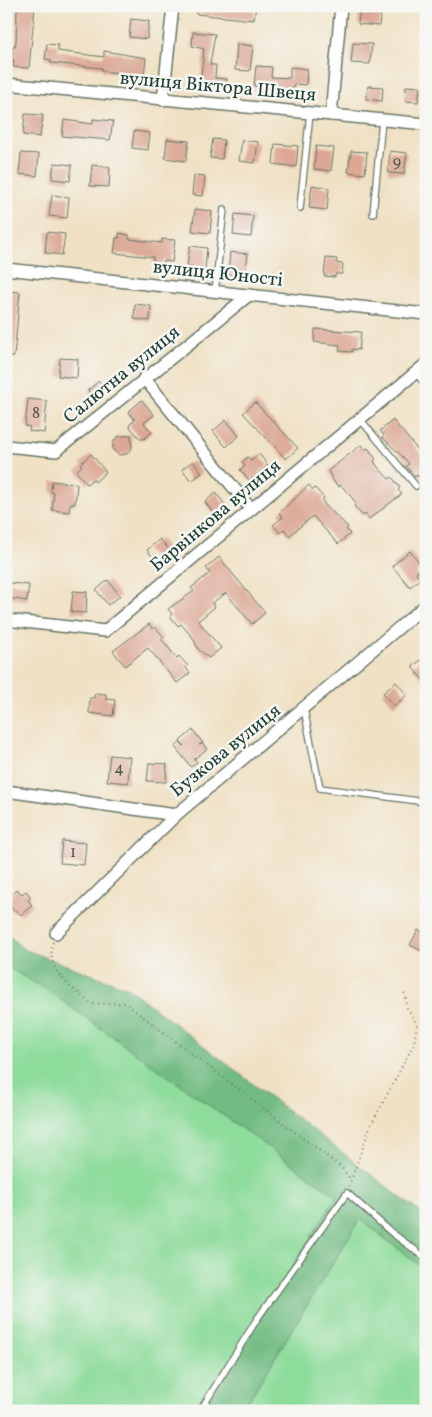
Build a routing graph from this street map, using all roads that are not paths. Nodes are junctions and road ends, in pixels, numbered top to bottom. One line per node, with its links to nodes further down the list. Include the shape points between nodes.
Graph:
1 (9, 6): 4 (lane)
2 (173, 6): 6 (street)
3 (341, 6): 8 (street)
4 (6, 28)
5 (6, 84): 6 (street, вулиця Віктора Швеця)
6 (163, 100): 7 (street, вулиця Віктора Швеця)
7 (310, 113): 8 (street, вулиця Віктора Швеця); 11 (lane)
8 (331, 115): 9 (street, вулиця Віктора Швеця)
9 (382, 120): 10 (street, вулиця Віктора Швеця); 13 (lane)
10 (426, 124)
11 (300, 208)
12 (224, 209): 15 (lane)
13 (373, 214)
14 (6, 269): 15 (street, вулиця Юності)
15 (215, 292): 16 (street, вулиця Юності)
16 (248, 295): 17 (street, вулиця Юності); 20 (street, Салютна вулиця)
17 (426, 314)
18 (426, 364): 19 (street, Барвінкова вулиця)
19 (416, 372): 21 (lane); 22 (street, Барвінкова вулиця)
20 (144, 378): 23 (street, Салютна вулиця, via 56,452); 25 (street)
21 (426, 385)
22 (360, 419): 24 (lane); 25 (street, Барвінкова вулиця)
23 (6, 446)
24 (416, 486)
25 (251, 509): 27 (street, Барвінкова вулиця, via 105,631)
26 (426, 605): 28 (street, Бузкова вулиця)
27 (6, 620)
28 (304, 709): 30 (lane, via 320,788); 31 (street, Бузкова вулиця)
29 (6, 791): 31 (street)
30 (426, 802)
31 (176, 815): 32 (street, Бузкова вулиця)
32 (56, 933)
33 (426, 1258): 34 (lane, via 347,1193 257,1319)
34 (200, 1411)

